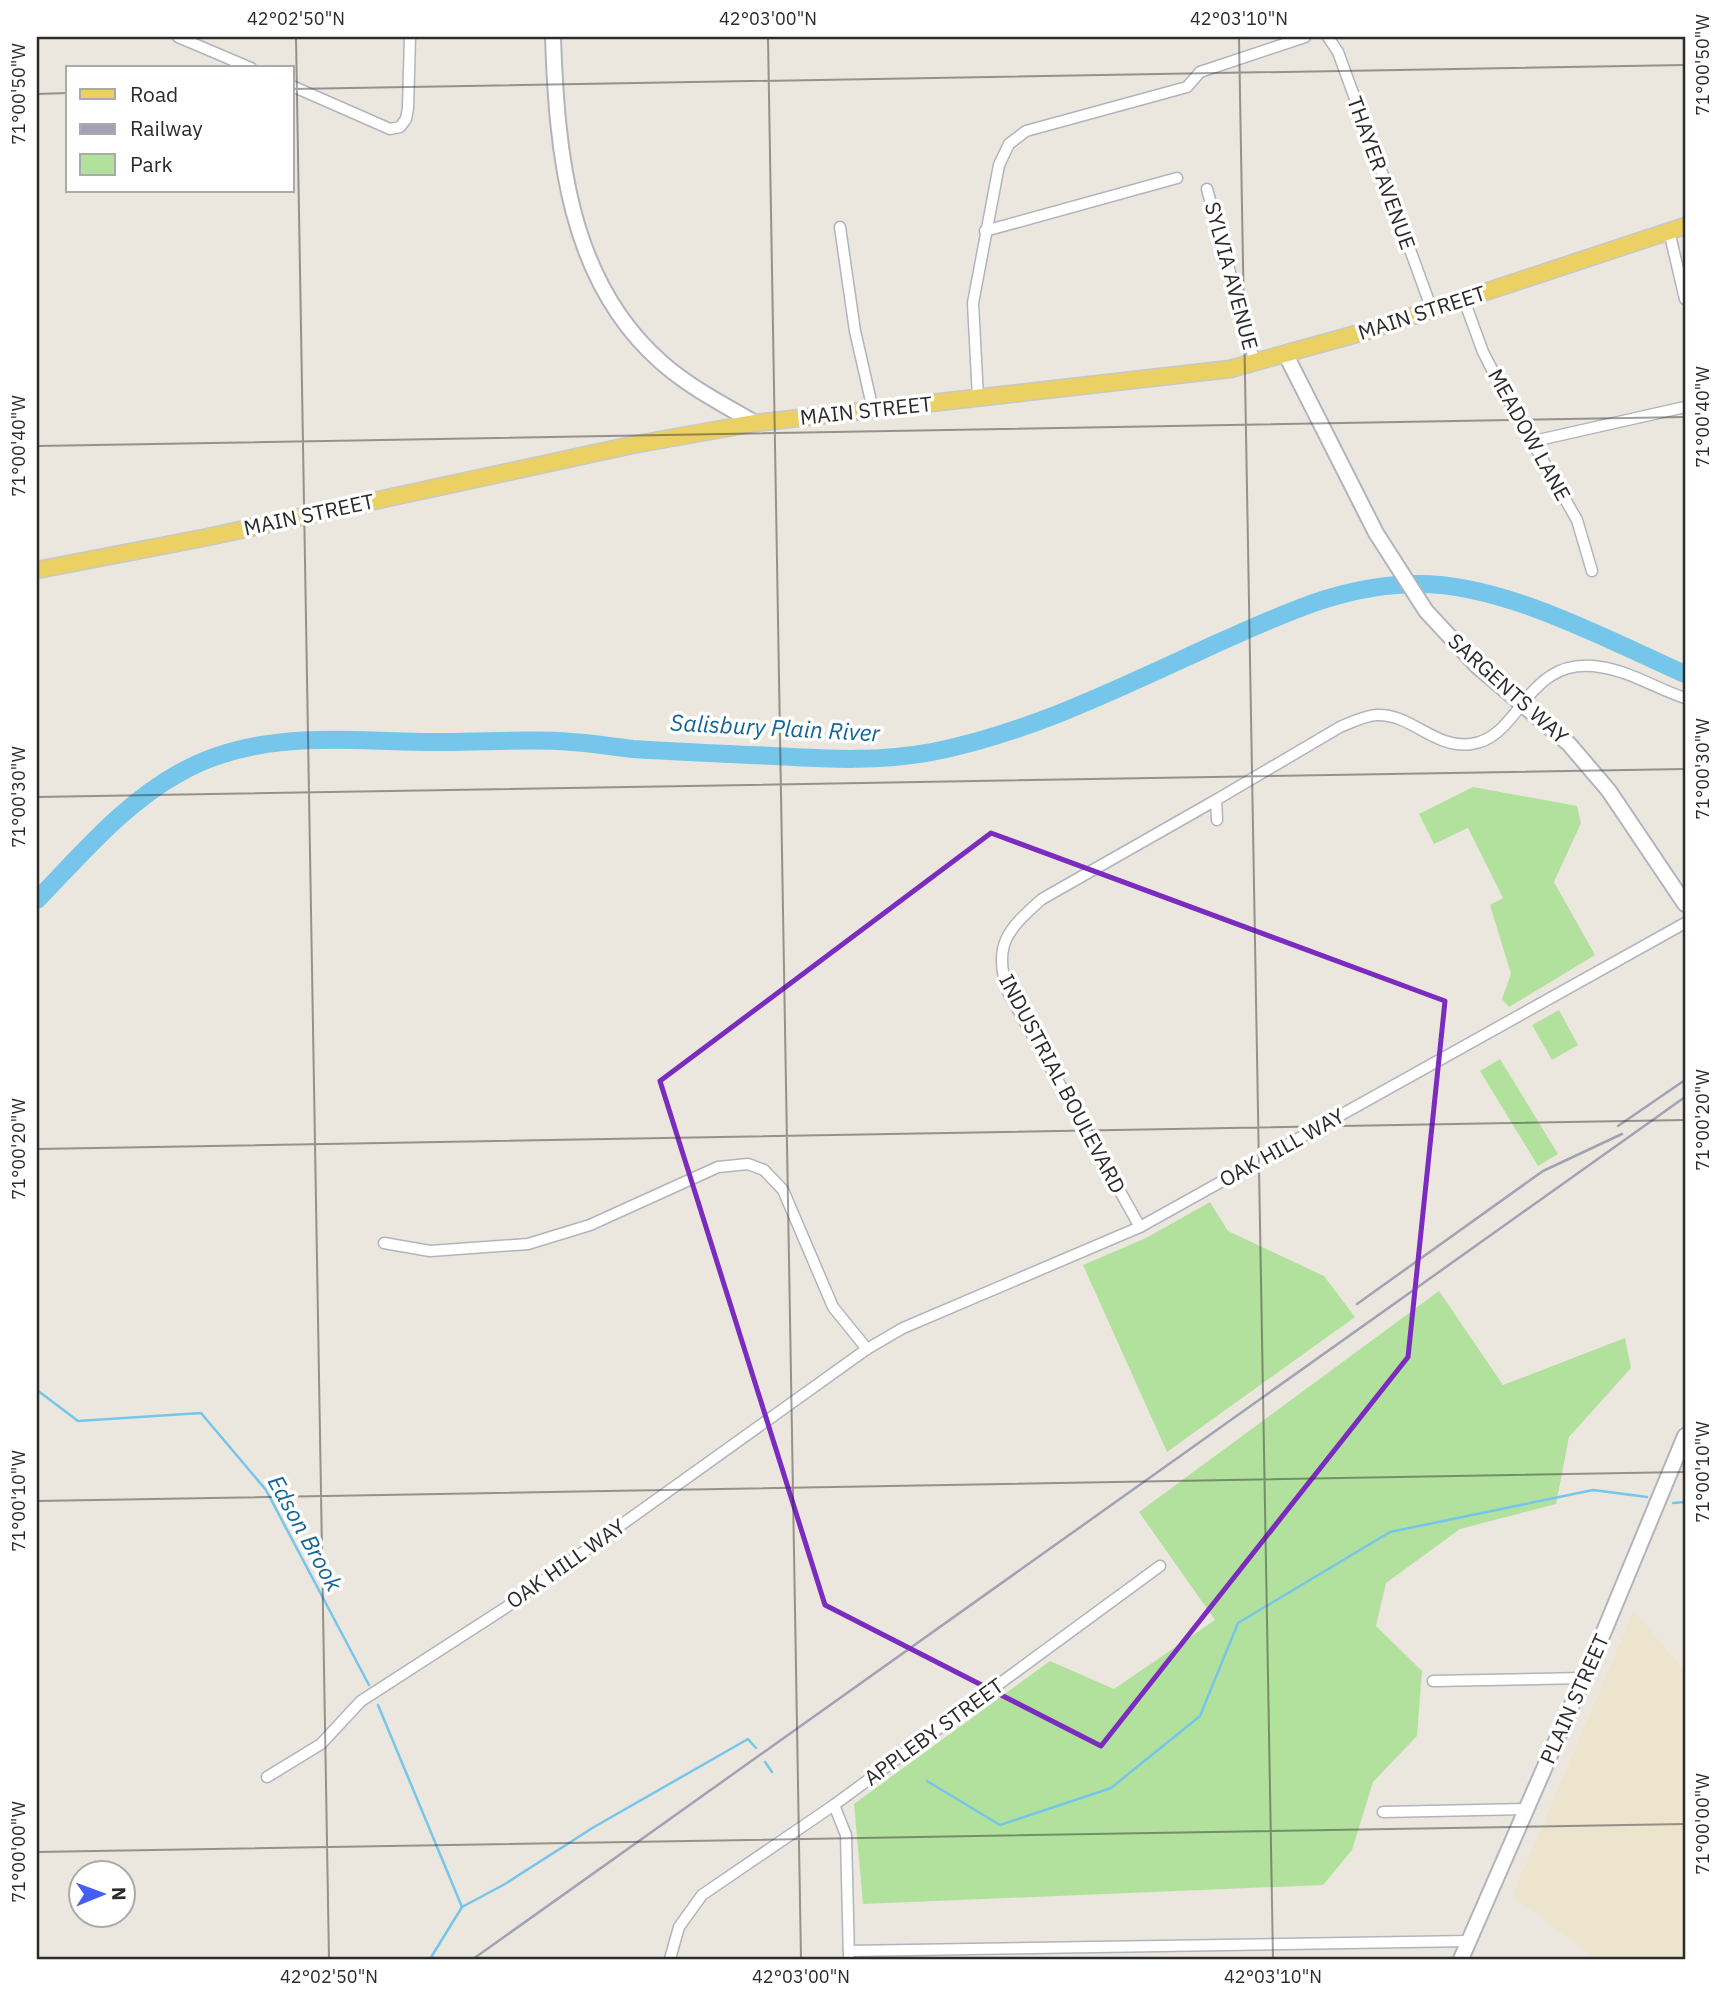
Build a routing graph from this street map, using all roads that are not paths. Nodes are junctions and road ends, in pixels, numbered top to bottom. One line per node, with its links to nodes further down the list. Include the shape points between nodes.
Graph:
1 (178, 37): 6 (street)
2 (410, 37): 7 (street, via 408,108 400,127 390,129)
3 (553, 37): 20 (main road, via 570,196 596,280 624,324 647,349)
4 (1305, 37): 12 (street, via 1200,72 1187,87 1016,136 1002,153)
5 (1328, 37): 16 (street, THAYER AVENUE, via 1338,52)
6 (246, 66)
7 (294, 87)
8 (1177, 178): 12 (street)
9 (1207, 189): 18 (street, SYLVIA AVENUE)
10 (1685, 226): 13 (main road, MAIN STREET)
11 (840, 227): 22 (street, via 855,331)
12 (985, 231): 19 (street, via 973,303)
13 (1669, 231): 14 (street); 15 (main road, MAIN STREET)
14 (1685, 299)
15 (1464, 300): 16 (main road, MAIN STREET); 25 (street, MEADOW LANE, via 1483,352)
16 (1432, 310): 17 (main road, MAIN STREET)
17 (1286, 355): 18 (main road, MAIN STREET); 29 (main road, SARGENTS WAY, via 1392,561 1426,611 1478,666)
18 (1255, 363): 19 (main road, MAIN STREET, via 1178,377)
19 (978, 398): 22 (main road, MAIN STREET)
20 (713, 399): 23 (main road); 24 (main road, via 722,410)
21 (1685, 407): 25 (street)
22 (873, 410): 23 (main road, MAIN STREET)
23 (755, 423): 24 (main road, MAIN STREET)
24 (724, 429): 26 (main road, MAIN STREET)
25 (1534, 441): 27 (street, MEADOW LANE, via 1577,520)
26 (37, 570)
27 (1591, 571)
28 (1685, 698): 29 (street, INDUSTRIAL BOULEVARD, via 1592,666 1557,672 1540,681)
29 (1522, 703): 30 (street, INDUSTRIAL BOULEVARD, via 1498,732 1483,743 1466,745 1433,739 1398,719 1377,715 1360,719); 32 (main road, SARGENTS WAY, via 1569,744 1609,791)
30 (1216, 800): 31 (street); 34 (street, INDUSTRIAL BOULEVARD, via 1042,899 1020,918 1003,944 999,966 1008,992)
31 (1217, 820)
32 (1685, 904)
33 (1685, 923): 34 (street, OAK HILL WAY)
34 (1140, 1227): 36 (street, OAK HILL WAY, via 903,1328)
35 (384, 1243): 36 (street, via 430,1251 536,1242 590,1225 718,1167 748,1164 764,1170 783,1190 833,1307)
36 (867, 1349): 41 (street, OAK HILL WAY, via 505,1608 360,1701 321,1744)
37 (1685, 1436): 39 (main road, PLAIN STREET)
38 (1160, 1566): 42 (street, APPLEBY STREET)
39 (1584, 1678): 40 (street); 43 (main road, PLAIN STREET)
40 (1433, 1681)
41 (267, 1777)
42 (834, 1805): 46 (street, via 846,1835); 47 (street, APPLEBY STREET, via 702,1895 679,1927)
43 (1527, 1809): 44 (street); 45 (main road, PLAIN STREET)
44 (1383, 1812)
45 (1469, 1941): 46 (street); 48 (main road, PLAIN STREET)
46 (849, 1955)
47 (670, 1959)
48 (1461, 1959)

